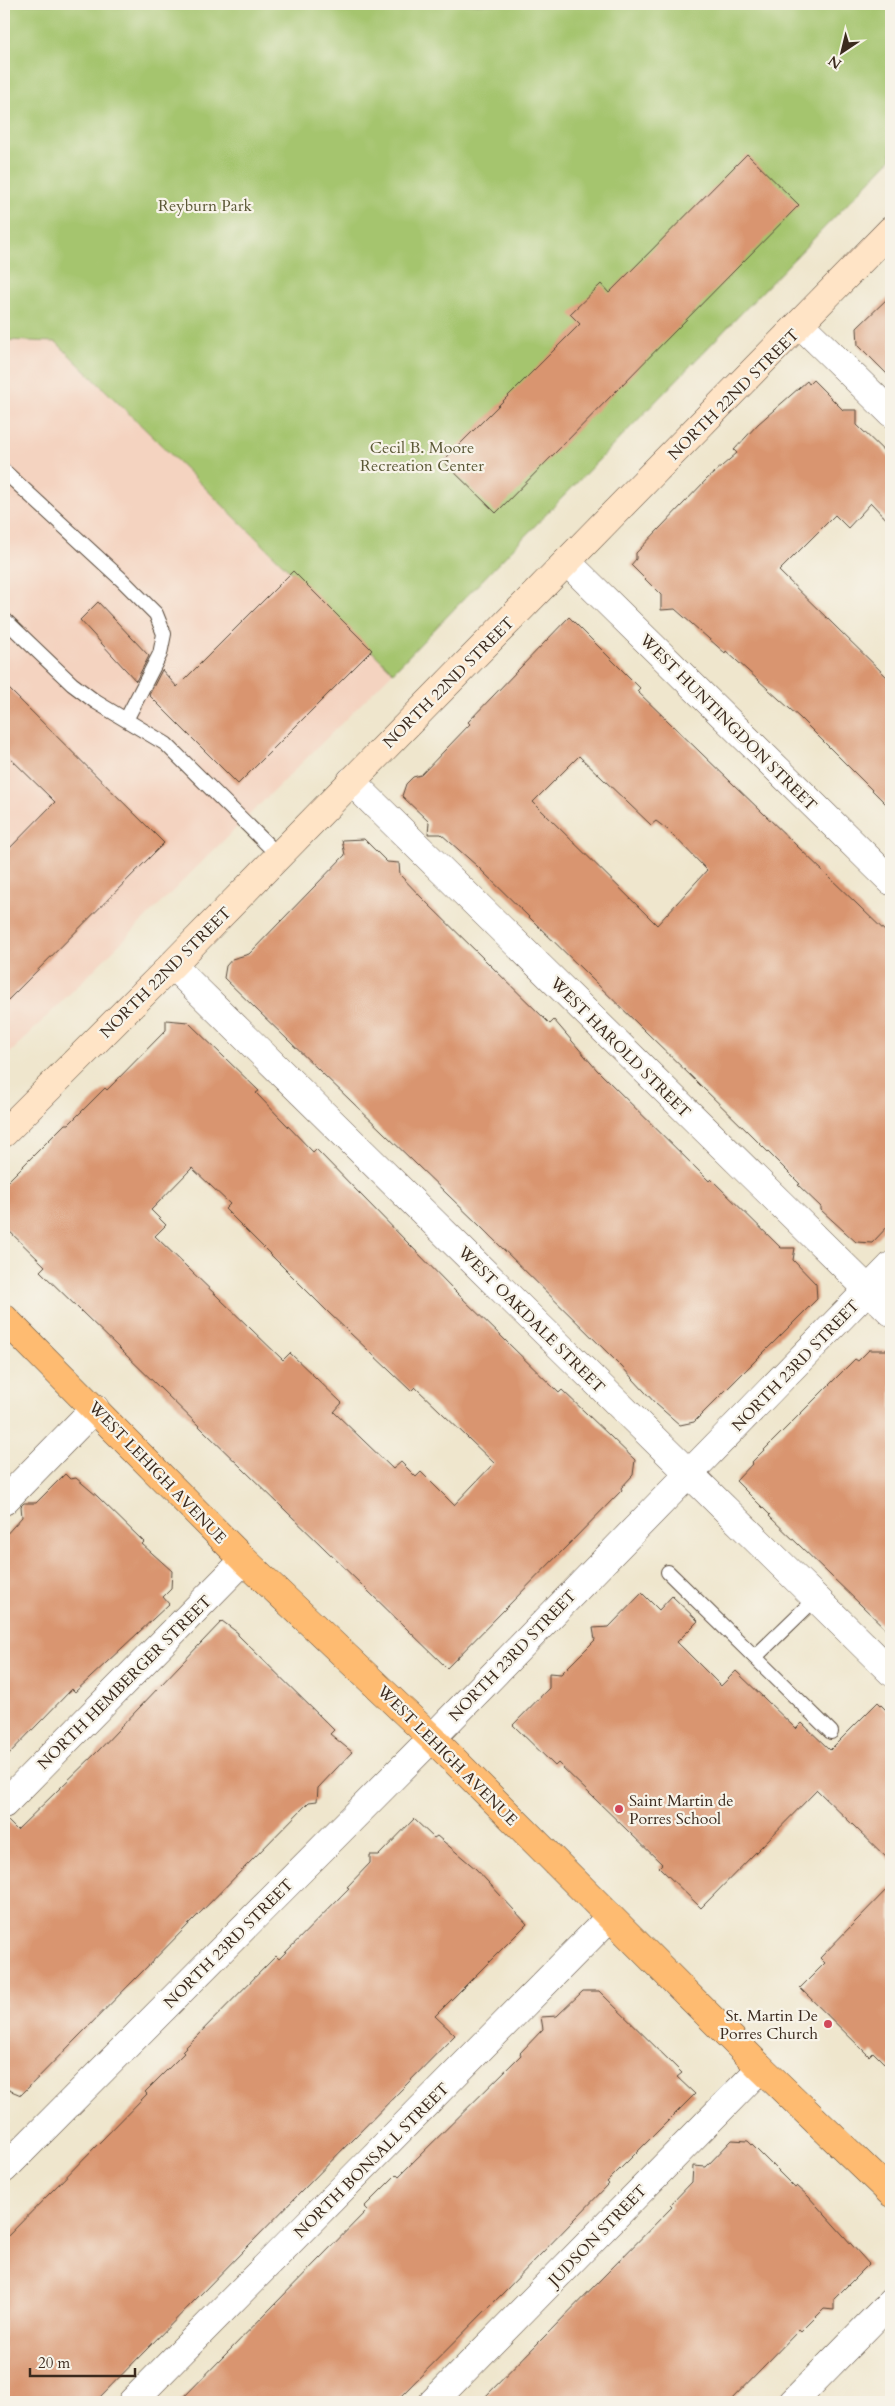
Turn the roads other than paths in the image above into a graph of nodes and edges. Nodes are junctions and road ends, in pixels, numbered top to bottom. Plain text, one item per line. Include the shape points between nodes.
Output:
1 (891, 230) edge
2 (801, 325) junction
3 (891, 413) edge
4 (4, 471) edge
5 (567, 562) junction
6 (4, 619) edge
7 (126, 718) junction
8 (351, 781) junction
9 (279, 856) junction
10 (891, 881) edge
11 (172, 965) junction
12 (4, 1133) edge
13 (891, 1266) edge
14 (868, 1290) junction
15 (891, 1312) edge
16 (4, 1318) edge
17 (95, 1408) junction
18 (688, 1473) junction
19 (4, 1501) edge
20 (244, 1560) junction
21 (668, 1572) dead end
22 (816, 1598) junction
23 (755, 1657) junction
24 (891, 1672) edge
25 (831, 1732) dead end
26 (432, 1738) junction
27 (4, 1804) edge
28 (610, 1917) junction
29 (761, 2068) junction
30 (4, 2169) edge
31 (891, 2193) edge
32 (891, 2302) edge
33 (132, 2402) edge
34 (433, 2402) edge
35 (792, 2402) edge

1 - 2 main road, NORTH 22ND STREET
2 - 3 street
2 - 5 main road, NORTH 22ND STREET
4 - 7 lane via 156,614 164,634 160,654
5 - 8 main road, NORTH 22ND STREET
5 - 10 street, WEST HUNTINGDON STREET
6 - 7 lane via 72,684
7 - 9 lane via 166,744
8 - 9 main road, NORTH 22ND STREET
8 - 14 street, WEST HAROLD STREET
9 - 11 main road, NORTH 22ND STREET
11 - 12 main road, NORTH 22ND STREET
11 - 18 street, WEST OAKDALE STREET
13 - 14 street, NORTH 23RD STREET
14 - 15 street, WEST HAROLD STREET
14 - 18 street, NORTH 23RD STREET
16 - 17 main road, WEST LEHIGH AVENUE
17 - 19 street
17 - 20 main road, WEST LEHIGH AVENUE
18 - 22 street, WEST OAKDALE STREET
18 - 26 street, NORTH 23RD STREET
20 - 26 main road, WEST LEHIGH AVENUE
20 - 27 street, NORTH HEMBERGER STREET
21 - 23 lane
22 - 23 lane
22 - 24 street, WEST OAKDALE STREET
23 - 25 lane
26 - 28 main road, WEST LEHIGH AVENUE
26 - 30 street, NORTH 23RD STREET
28 - 29 main road, WEST LEHIGH AVENUE
28 - 33 street, NORTH BONSALL STREET
29 - 31 main road, WEST LEHIGH AVENUE
29 - 34 street, JUDSON STREET
32 - 35 street

